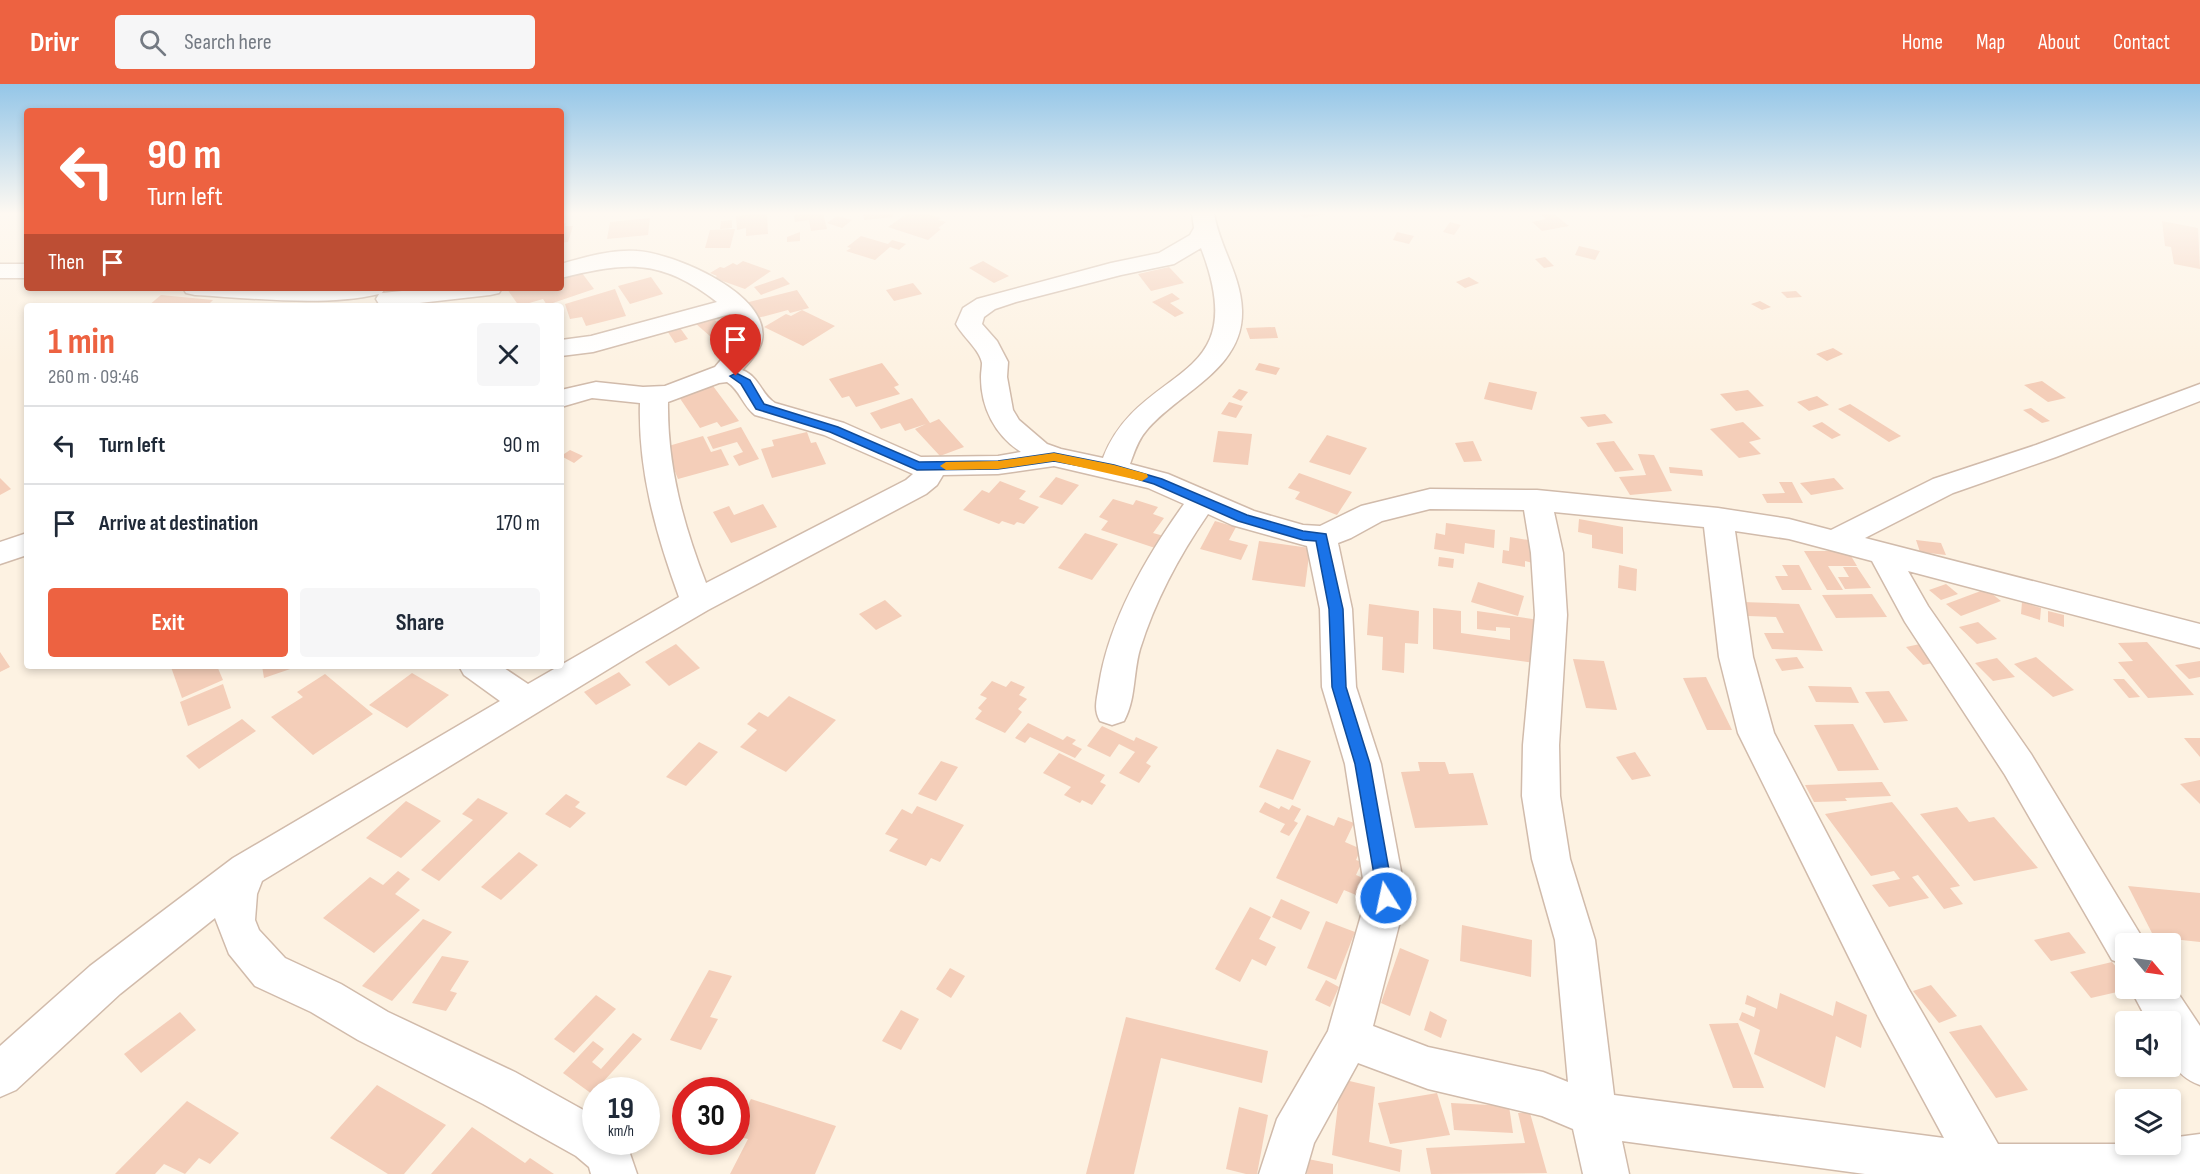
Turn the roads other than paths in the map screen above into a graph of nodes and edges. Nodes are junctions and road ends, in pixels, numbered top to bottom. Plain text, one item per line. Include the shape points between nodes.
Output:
1 (593, 264) edge
2 (666, 264) edge
3 (1141, 264) edge
4 (1217, 264) edge
5 (564, 270) edge
6 (0, 271) edge
7 (24, 271) edge
8 (254, 291) edge
9 (346, 291) edge
10 (346, 291) edge
11 (470, 291) edge
12 (384, 295) edge
13 (734, 305) junction
14 (564, 348) edge
15 (724, 374) junction
16 (564, 384) edge
17 (594, 390) junction
18 (2200, 392) edge
19 (654, 396) junction
20 (564, 398) edge
21 (1054, 457) junction
22 (933, 467) junction
23 (1114, 469) junction
24 (1202, 500) junction
25 (1537, 500) junction
26 (1718, 518) junction
27 (1321, 537) junction
28 (1834, 541) junction
29 (24, 545) edge
30 (0, 553) edge
31 (1885, 555) junction
32 (697, 602) junction
33 (2200, 636) edge
34 (480, 669) edge
35 (526, 701) junction
36 (1112, 711) dead end
37 (247, 870) junction
38 (2118, 933) edge
39 (2158, 999) edge
40 (1348, 1038) junction
41 (2200, 1065) edge
42 (0, 1075) edge
43 (1593, 1114) junction
44 (2200, 1157) edge
45 (1988, 1171) edge
46 (614, 1174) edge
47 (1282, 1174) edge
48 (1606, 1174) edge

1 - 5 street
2 - 13 street via 703,280
3 - 21 street via 1007,297 972,313 969,324 995,362 999,410 1025,442
4 - 23 street via 1230,323 1219,349 1203,370 1143,418 1120,450
6 - 7 street
8 - 10 street
9 - 12 street
11 - 12 street
13 - 14 street via 593,344
13 - 15 street via 747,320 750,336 746,349
15 - 19 street
15 - 22 street via 746,382 765,409 834,429 906,463
16 - 17 street
17 - 19 street
17 - 20 street
18 - 28 street via 1943,486
19 - 32 street via 652,425 664,510
21 - 22 street via 998,465
21 - 23 street
22 - 32 street via 916,487
23 - 24 street via 1158,481
24 - 27 street via 1243,518 1303,536
24 - 36 street via 1147,591 1123,649
25 - 26 street
25 - 27 street via 1430,499 1372,513
25 - 43 street via 1547,553 1551,615 1541,796 1551,859 1575,940
26 - 28 street via 1789,529
26 - 45 street via 1736,657 1756,733 1893,1002
27 - 40 street via 1336,609 1339,687 1363,764 1386,898
28 - 31 street
29 - 30 street
31 - 33 street
31 - 38 street via 1898,586 1980,704
32 - 35 street
34 - 35 street
35 - 37 street
37 - 42 street via 105,980
37 - 46 street via 237,894 235,920 243,941 270,972 592,1140 608,1153
39 - 41 street
40 - 43 street via 1428,1068 1543,1094
40 - 47 street via 1293,1135
43 - 45 street
43 - 48 street
44 - 45 street via 2139,1166

